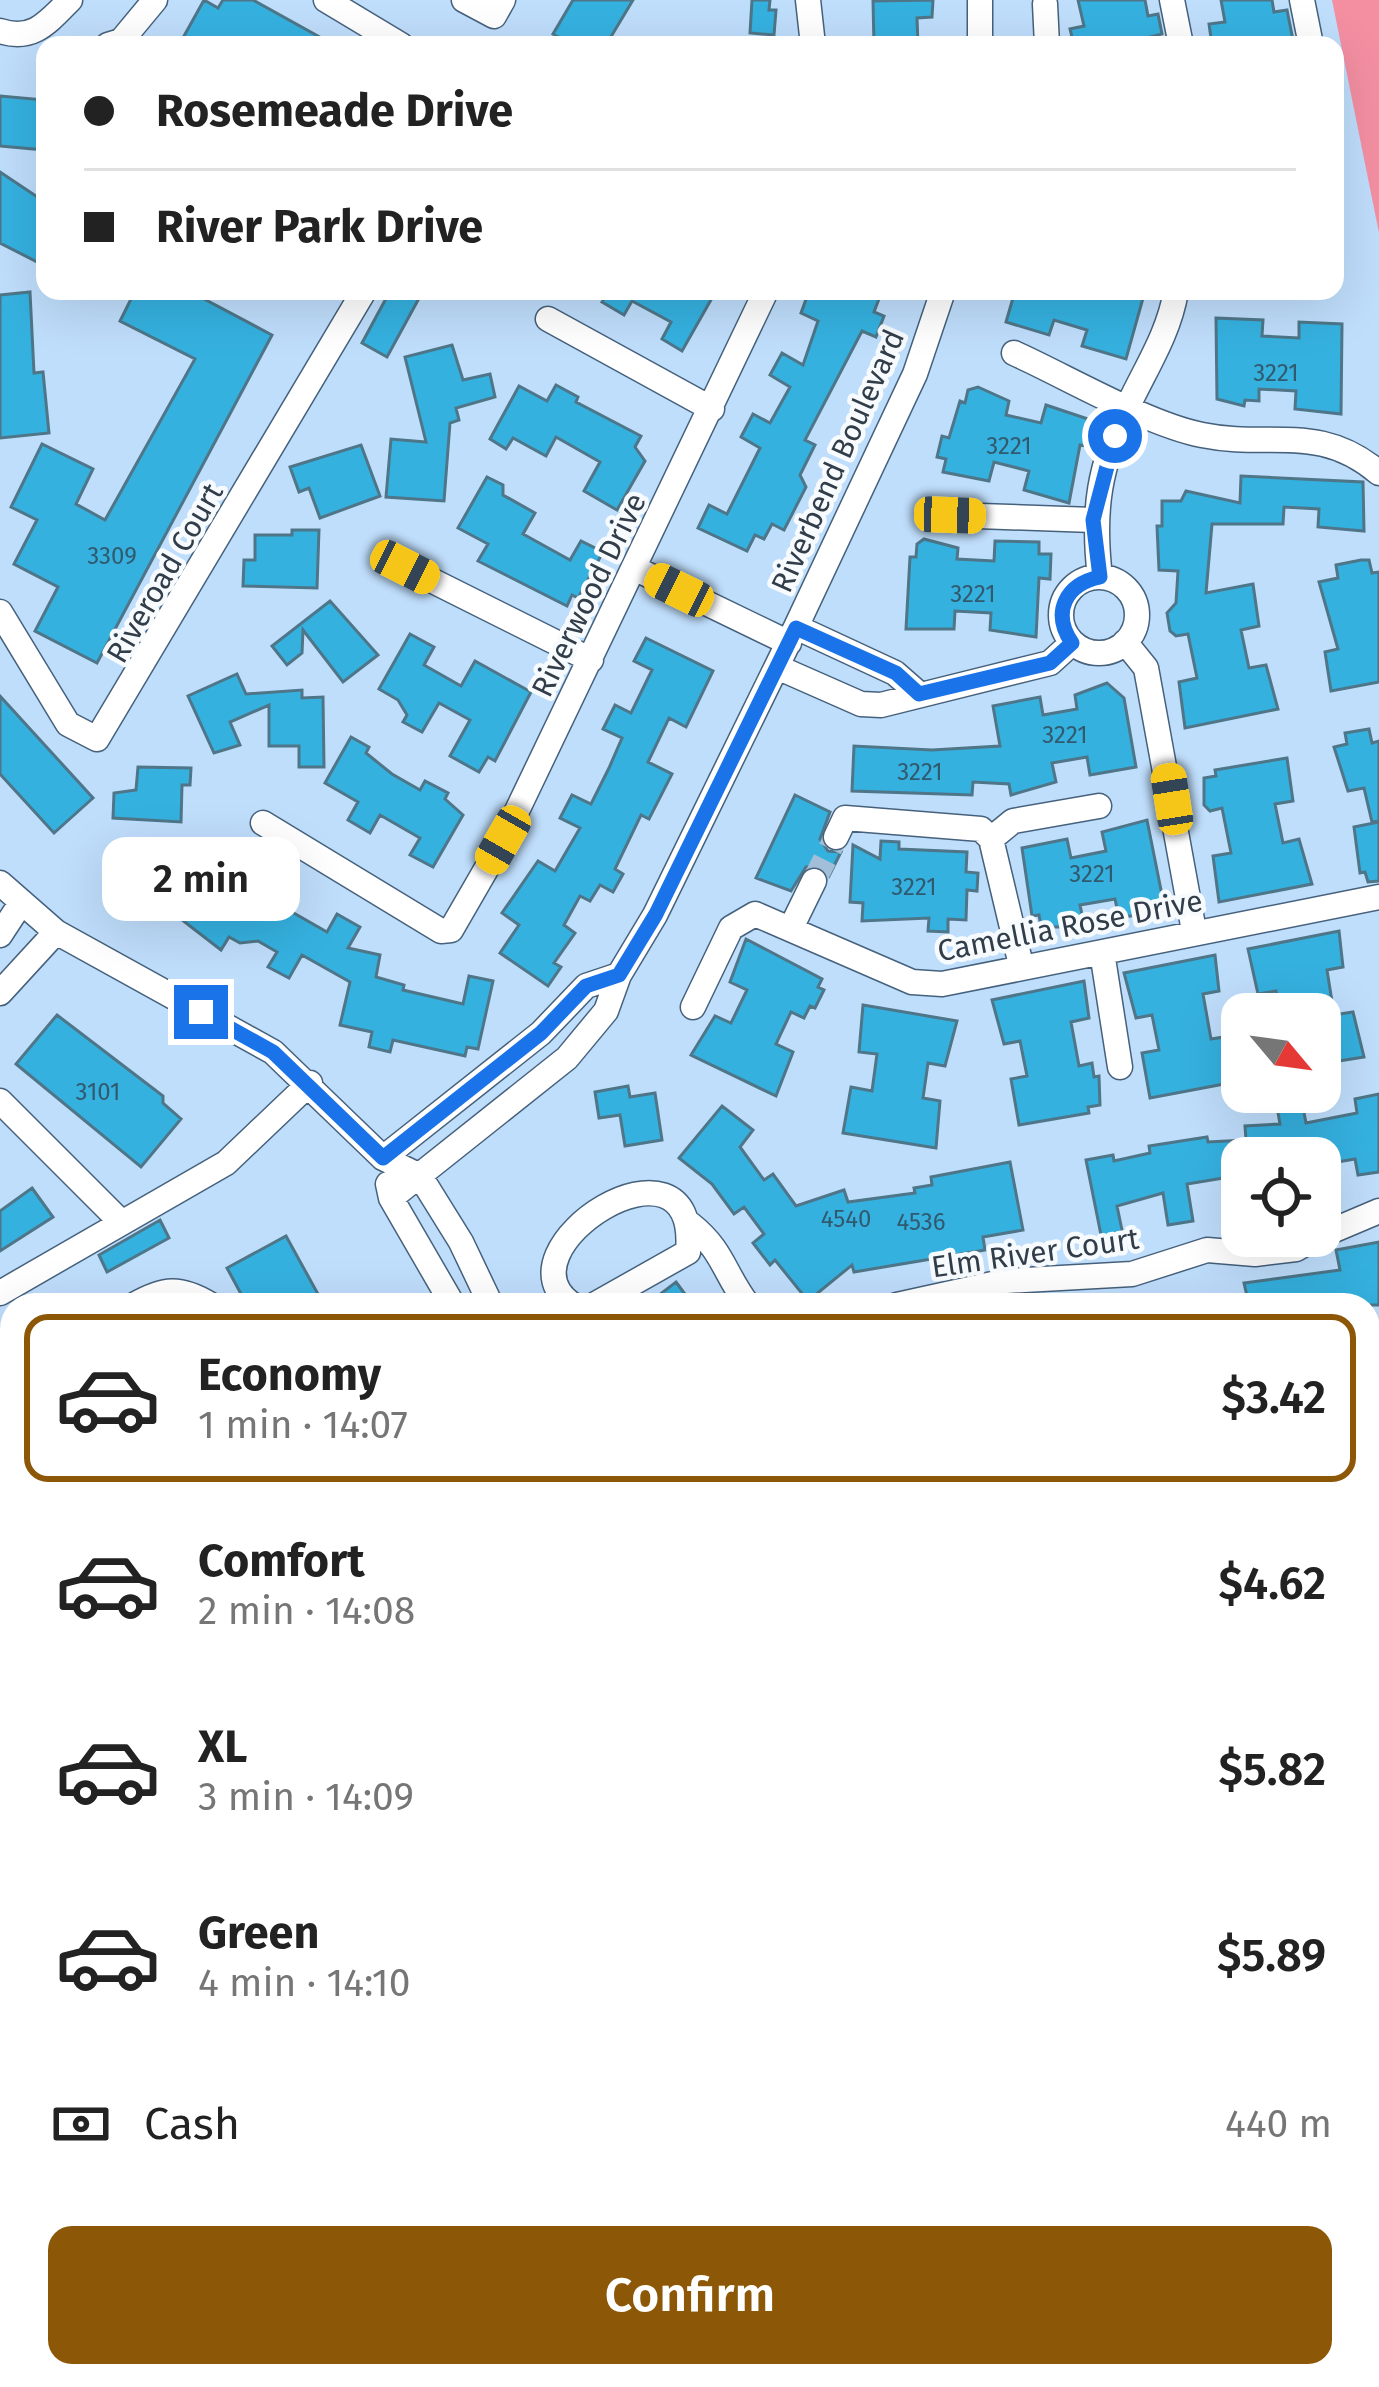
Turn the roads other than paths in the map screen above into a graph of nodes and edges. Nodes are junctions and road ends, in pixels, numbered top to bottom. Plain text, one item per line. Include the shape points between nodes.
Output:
1 (70, 0) edge
2 (155, 0) edge
3 (326, 0) edge
4 (464, 0) edge
5 (503, 0) edge
6 (808, 0) edge
7 (980, 0) edge
8 (1172, 0) edge
9 (1302, 0) edge
10 (1045, 4) dead end
11 (0, 32) edge
12 (34, 32) junction
13 (42, 36) edge
14 (125, 36) edge
15 (386, 36) edge
16 (812, 36) edge
17 (980, 36) edge
18 (1047, 36) edge
19 (1179, 36) edge
20 (1309, 36) edge
21 (359, 300) edge
22 (762, 300) edge
23 (941, 300) edge
24 (1173, 300) edge
25 (548, 319) dead end
26 (1014, 353) dead end
27 (1128, 405) junction
28 (712, 409) junction
29 (1379, 473) edge
30 (950, 515) dead end
31 (1093, 520) junction
32 (405, 567) dead end
33 (634, 568) junction
34 (1100, 577) junction
35 (0, 612) edge
36 (792, 635) junction
37 (1125, 642) junction
38 (1072, 643) junction
39 (858, 656) junction
40 (590, 660) junction
41 (777, 668) junction
42 (919, 694) junction
43 (839, 695) junction
44 (1099, 806) dead end
45 (263, 824) dead end
46 (836, 837) dead end
47 (991, 839) junction
48 (814, 880) tunnel mouth
49 (0, 883) edge
50 (1379, 897) edge
51 (21, 903) junction
52 (792, 926) junction
53 (1194, 931) junction
54 (56, 932) junction
55 (0, 935) edge
56 (1102, 952) junction
57 (1021, 965) junction
58 (619, 975) junction
59 (0, 993) edge
60 (692, 1007) dead end
61 (1120, 1066) dead end
62 (310, 1083) junction
63 (0, 1101) edge
64 (383, 1158) junction
65 (420, 1176) junction
66 (391, 1198) junction
67 (1379, 1210) edge
68 (121, 1222) junction
69 (690, 1224) junction
70 (1341, 1227) edge
71 (1221, 1251) edge
72 (688, 1252) junction
73 (726, 1276) junction
74 (0, 1293) edge
75 (446, 1293) edge
76 (485, 1293) edge
77 (558, 1293) edge
78 (615, 1293) edge
79 (739, 1293) edge
80 (952, 1293) edge

1 - 12 street
2 - 14 street
3 - 15 street
4 - 5 street via 494,16
6 - 16 street
7 - 17 street
8 - 19 street
9 - 20 street
10 - 18 street
11 - 12 street
12 - 13 street
21 - 35 street, Riveroad Court via 97,739 68,724
22 - 28 street, Riverwood Drive
23 - 36 street, Riverbend Boulevard via 915,374
24 - 27 street
25 - 28 street
26 - 27 street
27 - 29 street via 1202,435 1328,442
27 - 31 street
28 - 33 street, Riverwood Drive
30 - 31 street
31 - 34 street
32 - 40 street
33 - 36 street
33 - 40 street, Riverwood Drive
34 - 37 street via 1133,598 1136,621
34 - 38 street via 1083,580 1064,599 1061,619
36 - 39 street
36 - 41 street, Riverbend Boulevard
37 - 38 street via 1097,653
37 - 53 street via 1146,668
38 - 42 street via 1050,663
39 - 42 street
39 - 43 street
40 - 45 street, Riverwood Drive via 451,930
41 - 43 street
41 - 58 street, Riverbend Boulevard
42 - 43 street via 881,705
44 - 47 street via 1013,821
46 - 47 street via 845,818 980,829
47 - 57 street
48 - 52 street
49 - 51 street
50 - 53 street, Camellia Rose Drive
51 - 54 street
51 - 55 street
52 - 57 street, Camellia Rose Drive via 912,982 942,984
52 - 60 street, Camellia Rose Drive via 766,915 739,920
53 - 56 street, Camellia Rose Drive
54 - 59 street
54 - 62 street via 273,1052
56 - 57 street, Camellia Rose Drive
56 - 61 street
58 - 64 street, Riverbend Boulevard via 586,986 541,1033
58 - 65 street, Riverbend Boulevard via 606,1011 567,1058
62 - 64 street
62 - 68 street via 226,1163
63 - 68 street
64 - 65 street
64 - 66 street
65 - 66 street, Riverbend Boulevard
65 - 76 street
66 - 75 street
67 - 70 street, Elm River Court
68 - 74 street
69 - 72 street
69 - 73 street via 721,1251
69 - 77 street via 656,1190 631,1195 558,1248 550,1264
71 - 80 street, Elm River Court via 1132,1274 1006,1281
72 - 73 street via 707,1272
72 - 78 street
73 - 79 street

